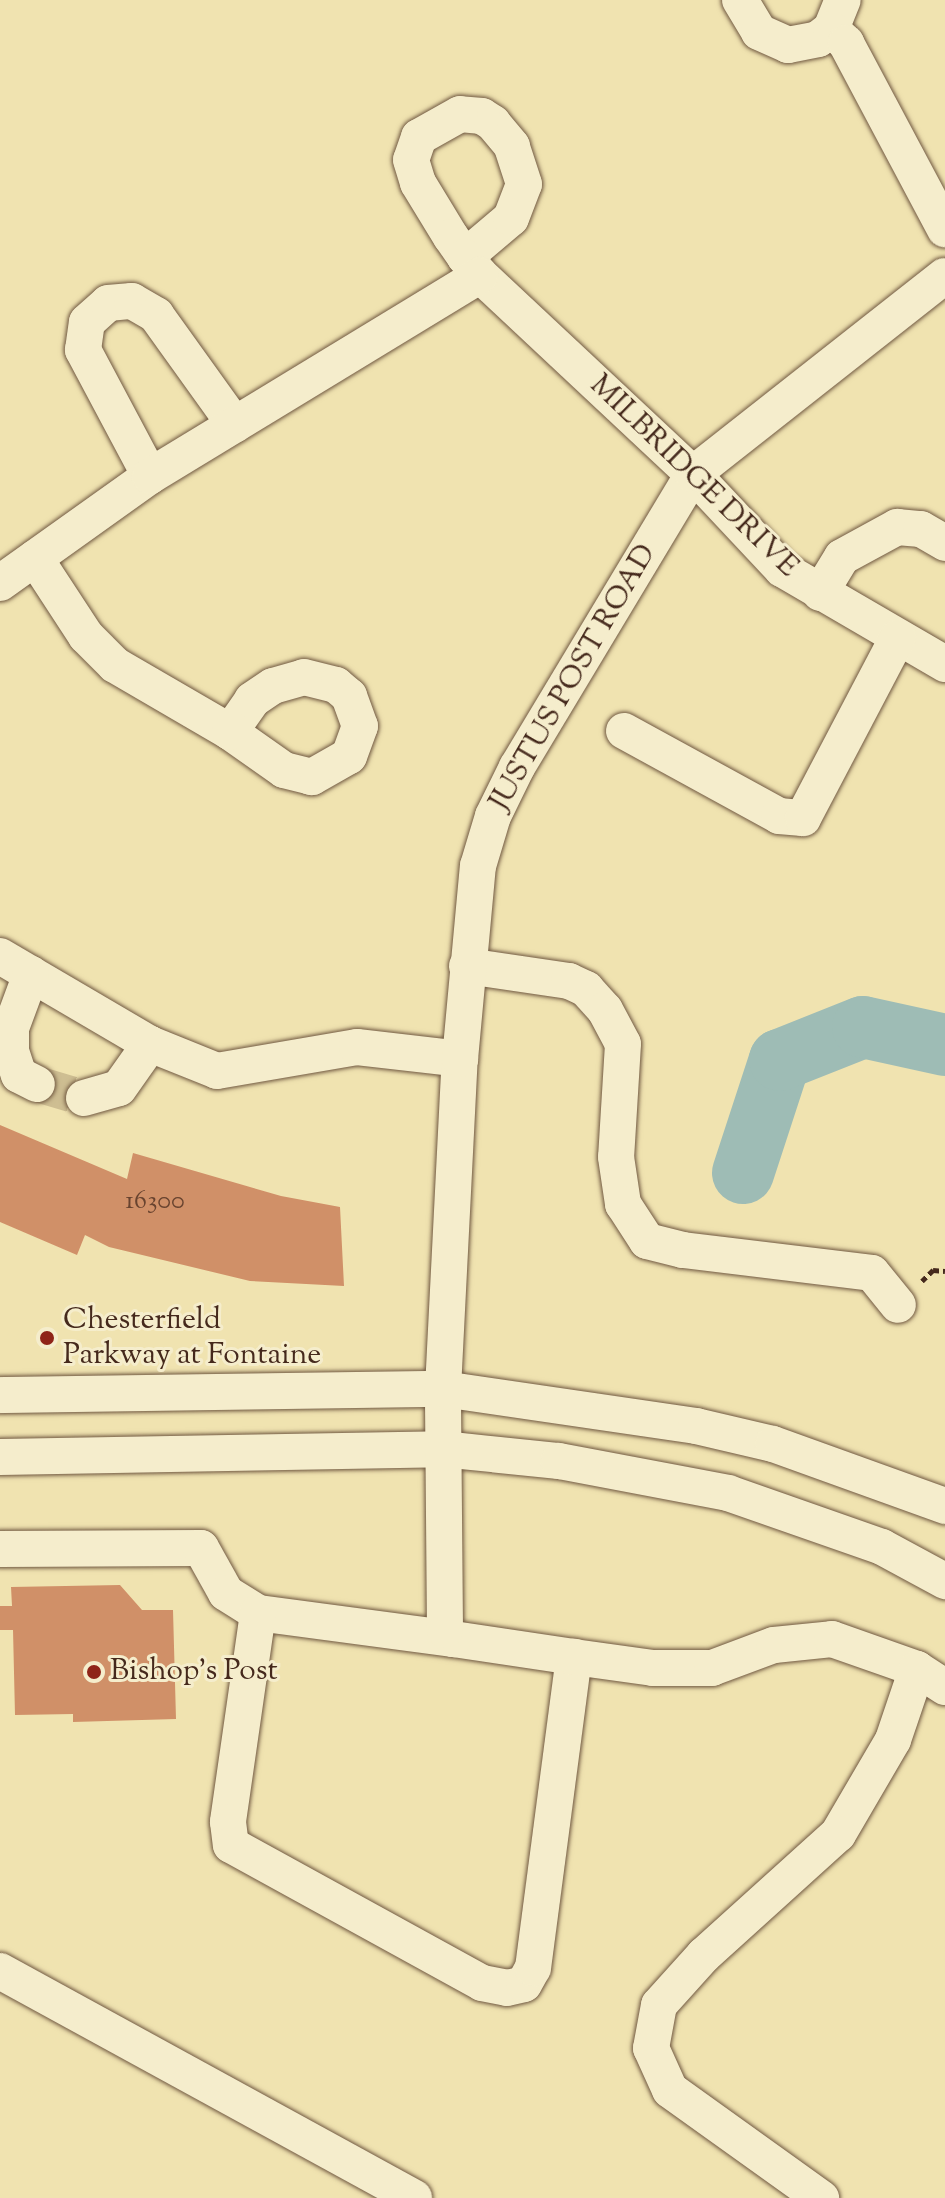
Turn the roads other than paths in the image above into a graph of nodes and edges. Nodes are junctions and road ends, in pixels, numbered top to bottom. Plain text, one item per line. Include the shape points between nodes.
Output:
1 (740, 0) edge
2 (837, 14) edge
3 (945, 229) edge
4 (945, 276) edge
5 (235, 425) junction
6 (693, 474) junction
7 (150, 476) junction
8 (945, 543) edge
9 (35, 558) junction
10 (0, 583) edge
11 (820, 593) junction
12 (898, 637) junction
13 (944, 663) edge
14 (624, 731) dead end
15 (230, 732) dead end
16 (0, 956) edge
17 (467, 966) junction
18 (31, 974) junction
19 (150, 1044) junction
20 (460, 1059) junction
21 (37, 1084) tunnel mouth
22 (84, 1098) tunnel mouth
23 (898, 1305) dead end
24 (443, 1389) junction
25 (0, 1395) edge
26 (442, 1449) junction
27 (0, 1457) edge
28 (945, 1506) edge
29 (0, 1549) edge
30 (945, 1581) edge
31 (258, 1613) junction
32 (453, 1639) junction
33 (574, 1657) junction
34 (931, 1678) edge
35 (0, 1971) edge
36 (414, 2198) edge
37 (821, 2198) edge

1 - 2 street via 759,32 773,41 803,44
2 - 3 street via 846,43
4 - 6 street, JUSTUS POST ROAD
5 - 6 street, MILBRIDGE DRIVE via 472,266
5 - 7 street
5 - 7 street via 156,315 132,301 108,303 87,322 83,350
6 - 11 street, MILBRIDGE DRIVE via 782,569
6 - 17 street, JUSTUS POST ROAD via 493,816 478,866
7 - 9 street
8 - 11 street via 921,529 897,527 842,557
9 - 10 street
9 - 15 street via 86,636 115,665
11 - 12 street, MILBRIDGE DRIVE
12 - 13 street, MILBRIDGE DRIVE
12 - 14 street via 803,818 779,816
16 - 18 street
17 - 20 street, JUSTUS POST ROAD
17 - 23 street via 569,981 586,989 605,1010 623,1044 616,1157 623,1204 647,1241 872,1273
18 - 19 street
18 - 21 street via 11,1028 11,1051 19,1075
19 - 20 street via 217,1071 357,1047
19 - 22 street via 119,1088
20 - 24 street, JUSTUS POST ROAD
24 - 25 street
24 - 26 street, JUSTUS POST ROAD
24 - 28 street via 696,1426 773,1444
26 - 27 street
26 - 30 street via 559,1461 728,1493 882,1547
26 - 32 street, JUSTUS POST ROAD via 445,1630
29 - 31 street via 201,1548 226,1593
31 - 32 street
31 - 33 street via 228,1822 231,1845 482,1983 507,1988 524,1984 533,1968
32 - 33 street
33 - 34 street via 653,1668 712,1668 774,1645 832,1639
34 - 37 street via 838,1834 704,1955 659,2005 651,2048 670,2090
35 - 36 street

